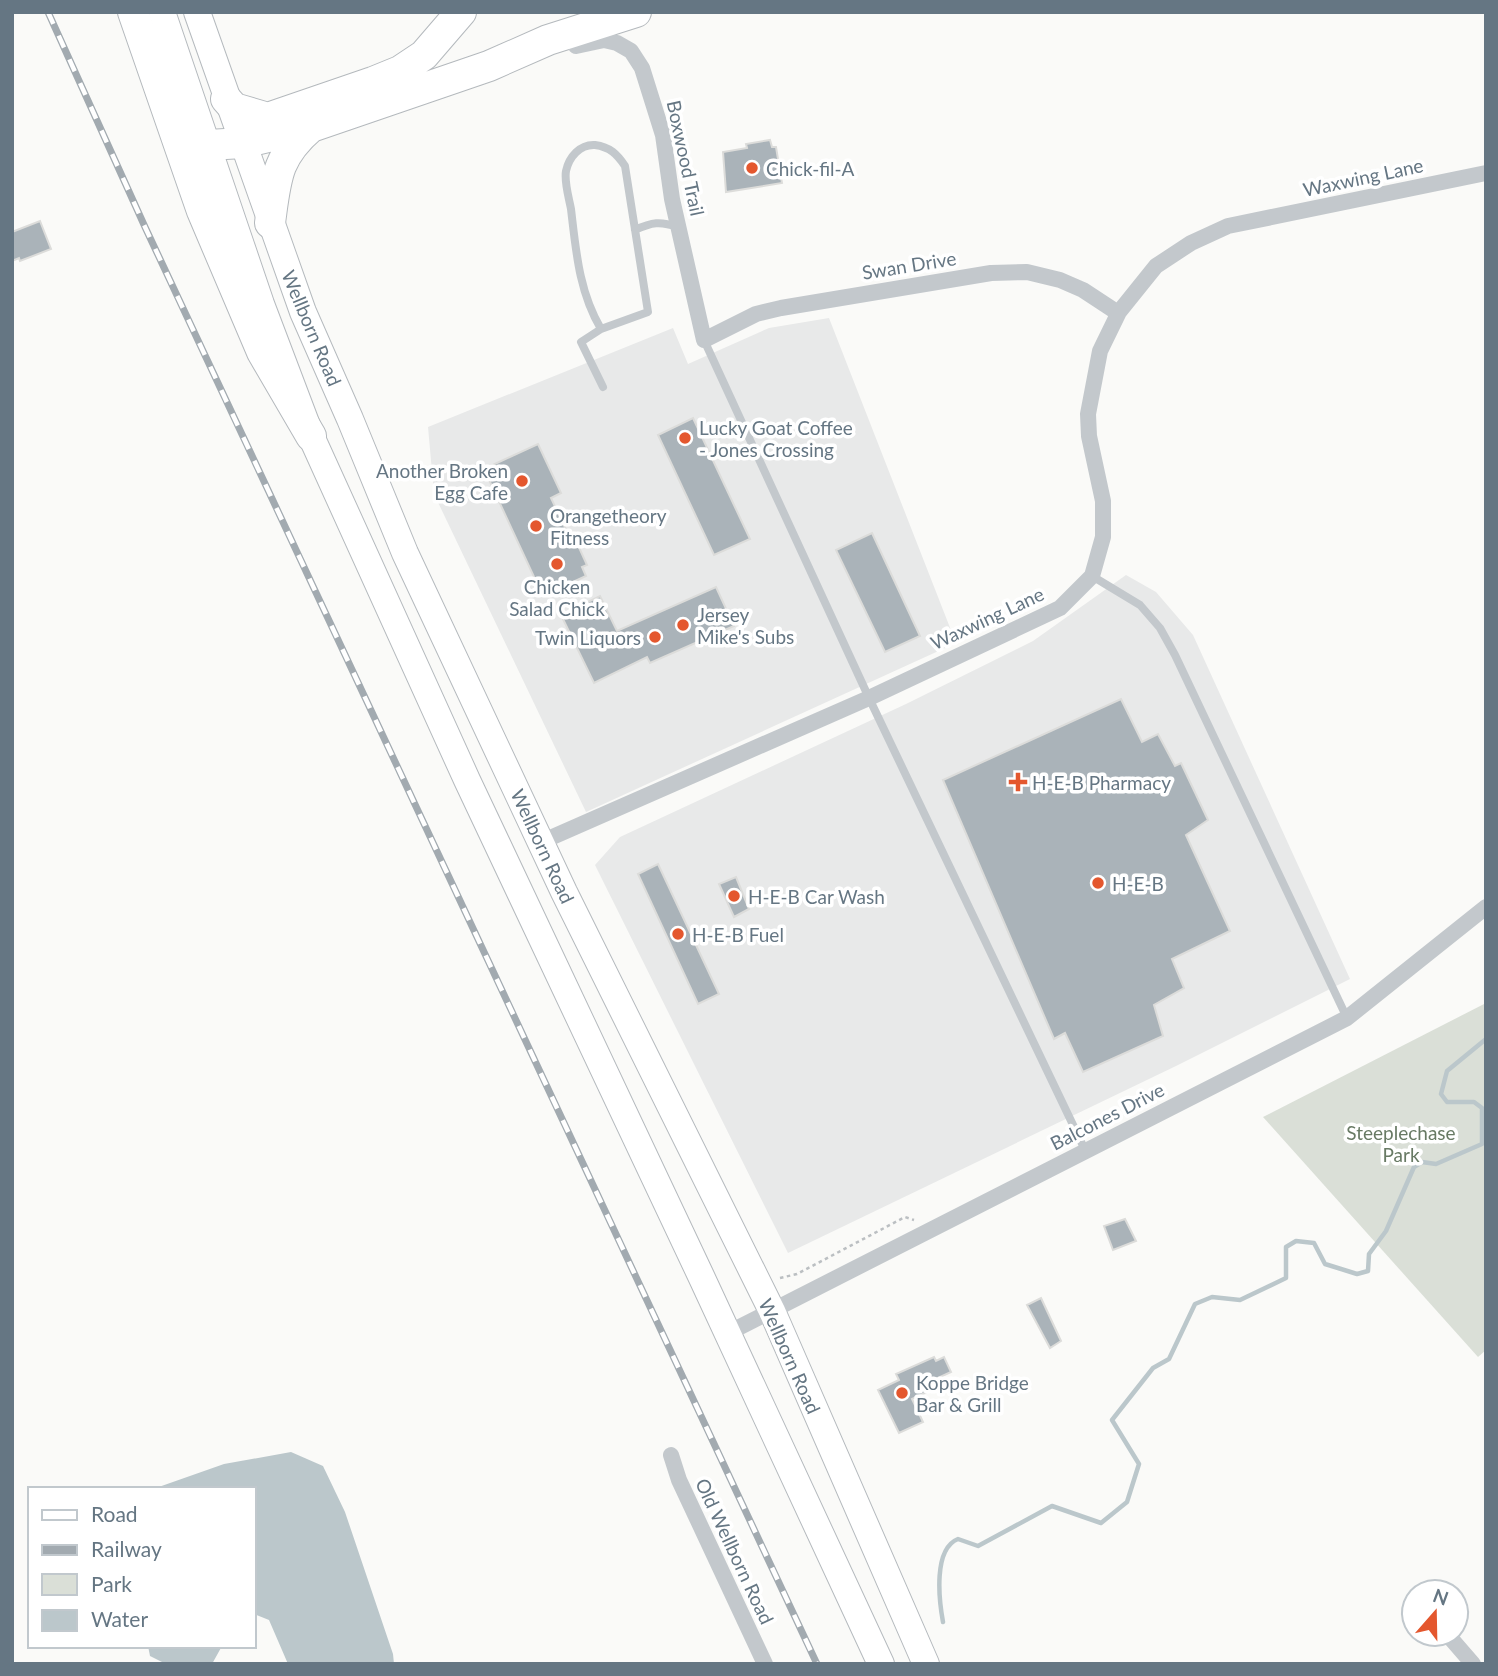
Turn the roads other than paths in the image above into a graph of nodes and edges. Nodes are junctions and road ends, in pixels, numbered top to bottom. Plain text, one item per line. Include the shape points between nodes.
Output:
1 (133, 12) edge
2 (162, 12) edge
3 (197, 12) edge
4 (461, 12) edge
5 (636, 12) edge
6 (489, 66) junction
7 (226, 99) junction
8 (311, 127) junction
9 (243, 142) junction
10 (208, 145) junction
11 (1486, 173) edge
12 (678, 221) junction
13 (270, 223) junction
14 (635, 230) junction
15 (1118, 313) junction
16 (601, 329) junction
17 (704, 340) junction
18 (603, 387) dead end
19 (311, 436) junction
20 (1092, 576) junction
21 (869, 698) junction
22 (541, 842) junction
23 (1486, 907) edge
24 (1347, 1018) junction
25 (1085, 1150) junction
26 (772, 1311) junction
27 (728, 1333) junction
28 (671, 1455) dead end
29 (1460, 1648) edge
30 (765, 1664) edge
31 (881, 1664) edge
32 (926, 1664) edge
33 (1474, 1664) edge

1 - 19 highway via 213,236 262,352
2 - 10 main road, Wellborn Road
3 - 7 main road, Wellborn Road
4 - 7 highway via 424,55 373,82 268,118 234,108
5 - 6 highway via 548,40
6 - 8 highway
6 - 12 street, Boxwood Trail via 524,63 592,41 617,43 631,51 642,68 663,135
7 - 9 main road, Wellborn Road
8 - 9 highway
8 - 13 highway via 294,141 282,161
9 - 10 highway
9 - 13 main road, Wellborn Road
10 - 19 main road, Wellborn Road
11 - 15 street, Waxwing Lane via 1228,226 1156,266
12 - 14 lane via 651,222
12 - 17 street, Boxwood Trail
13 - 22 main road, Wellborn Road via 405,553
14 - 16 lane via 648,312
14 - 16 lane via 625,166 616,152 589,145 574,153 565,173 580,274
15 - 17 street, Swan Drive via 1060,280 1027,272 991,273 781,308 756,314
15 - 20 street, Waxwing Lane via 1100,351 1088,414 1088,436 1103,501 1103,537
16 - 18 lane via 580,342
17 - 21 lane
19 - 27 main road, Wellborn Road via 467,780
20 - 21 street, Waxwing Lane via 1060,608
20 - 24 lane via 1140,605 1160,628
21 - 22 street, Waxwing Lane
21 - 25 lane
22 - 26 main road, Wellborn Road
23 - 24 street, Balcones Drive
24 - 25 street, Balcones Drive
25 - 26 street, Balcones Drive
26 - 27 street, Balcones Drive
26 - 32 main road, Wellborn Road
27 - 31 main road, Wellborn Road
28 - 30 street, Old Wellborn Road
29 - 33 street

